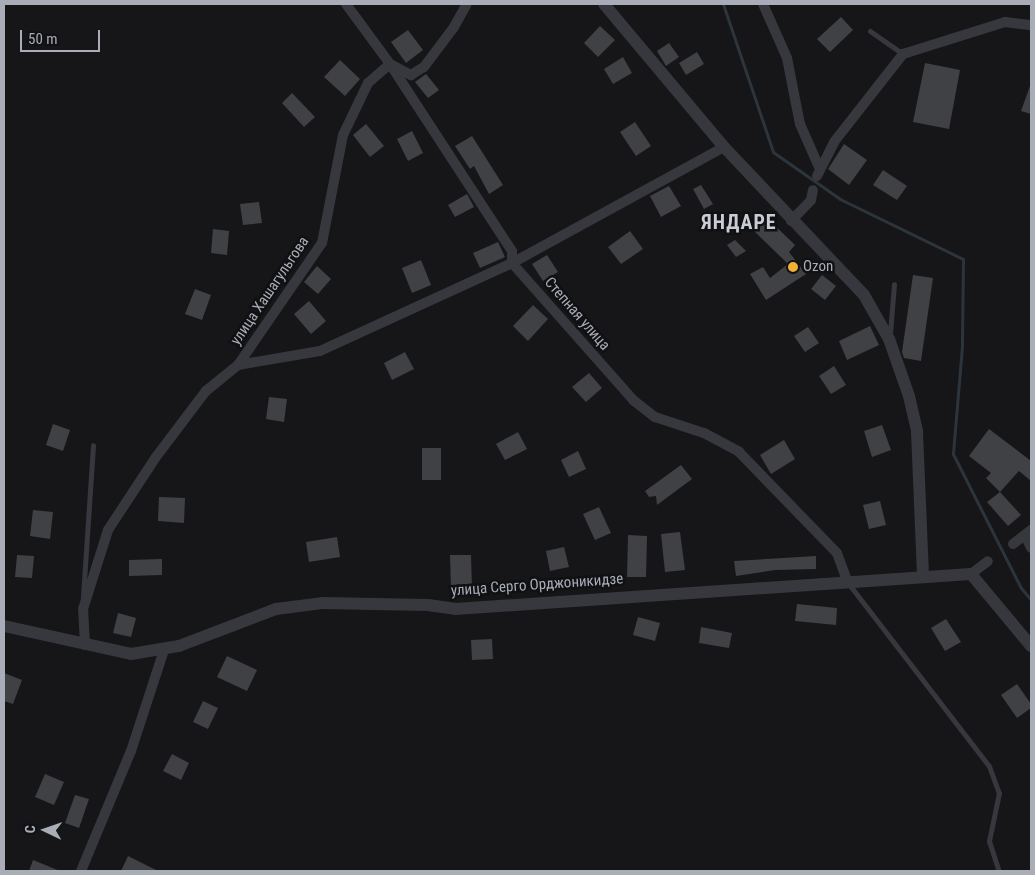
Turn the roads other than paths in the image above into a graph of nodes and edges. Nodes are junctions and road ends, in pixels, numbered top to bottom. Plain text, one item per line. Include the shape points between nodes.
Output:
1 (346, 4) edge
2 (467, 4) edge
3 (604, 4) edge
4 (763, 4) edge
5 (1031, 25) edge
6 (870, 32) dead end
7 (903, 54) junction
8 (390, 64) junction
9 (724, 147) junction
10 (813, 190) dead end
11 (791, 221) junction
12 (512, 263) junction
13 (894, 284) dead end
14 (889, 339) junction
15 (238, 366) junction
16 (93, 445) dead end
17 (1028, 532) edge
18 (1013, 544) dead end
19 (1031, 548) edge
20 (988, 561) dead end
21 (971, 574) junction
22 (922, 576) junction
23 (847, 581) junction
24 (83, 609) junction
25 (4, 626) edge
26 (85, 645) junction
27 (1031, 646) edge
28 (164, 650) junction
29 (81, 871) edge
30 (999, 871) edge

1 - 8 street, Степная улица
2 - 8 street via 424,67 411,75
3 - 9 street
4 - 7 street via 787,58 800,124 818,172 852,119
5 - 7 street via 1004,22
6 - 7 lane
8 - 12 street, Степная улица via 512,251
8 - 15 street, улица Хашагульгова via 368,83 343,136 322,243
9 - 11 street
9 - 12 street
10 - 11 street via 811,200
11 - 14 street via 864,294
12 - 15 street via 320,351
12 - 23 street, Степная улица via 634,400 655,417 704,433 739,452 837,553
13 - 14 lane
14 - 22 street via 917,432
15 - 24 street via 206,391 156,457 108,530
16 - 24 lane
17 - 18 street
17 - 19 street
20 - 21 street
21 - 22 street, улица Серго Орджоникидзе
21 - 27 street
22 - 23 street, улица Серго Орджоникидзе
23 - 28 street, улица Серго Орджоникидзе via 455,609 428,605 322,604 276,609
23 - 30 lane via 989,766 999,793 989,841
24 - 26 street
25 - 26 street, улица Серго Орджоникидзе
26 - 28 street, улица Серго Орджоникидзе via 131,654
28 - 29 street via 131,751

